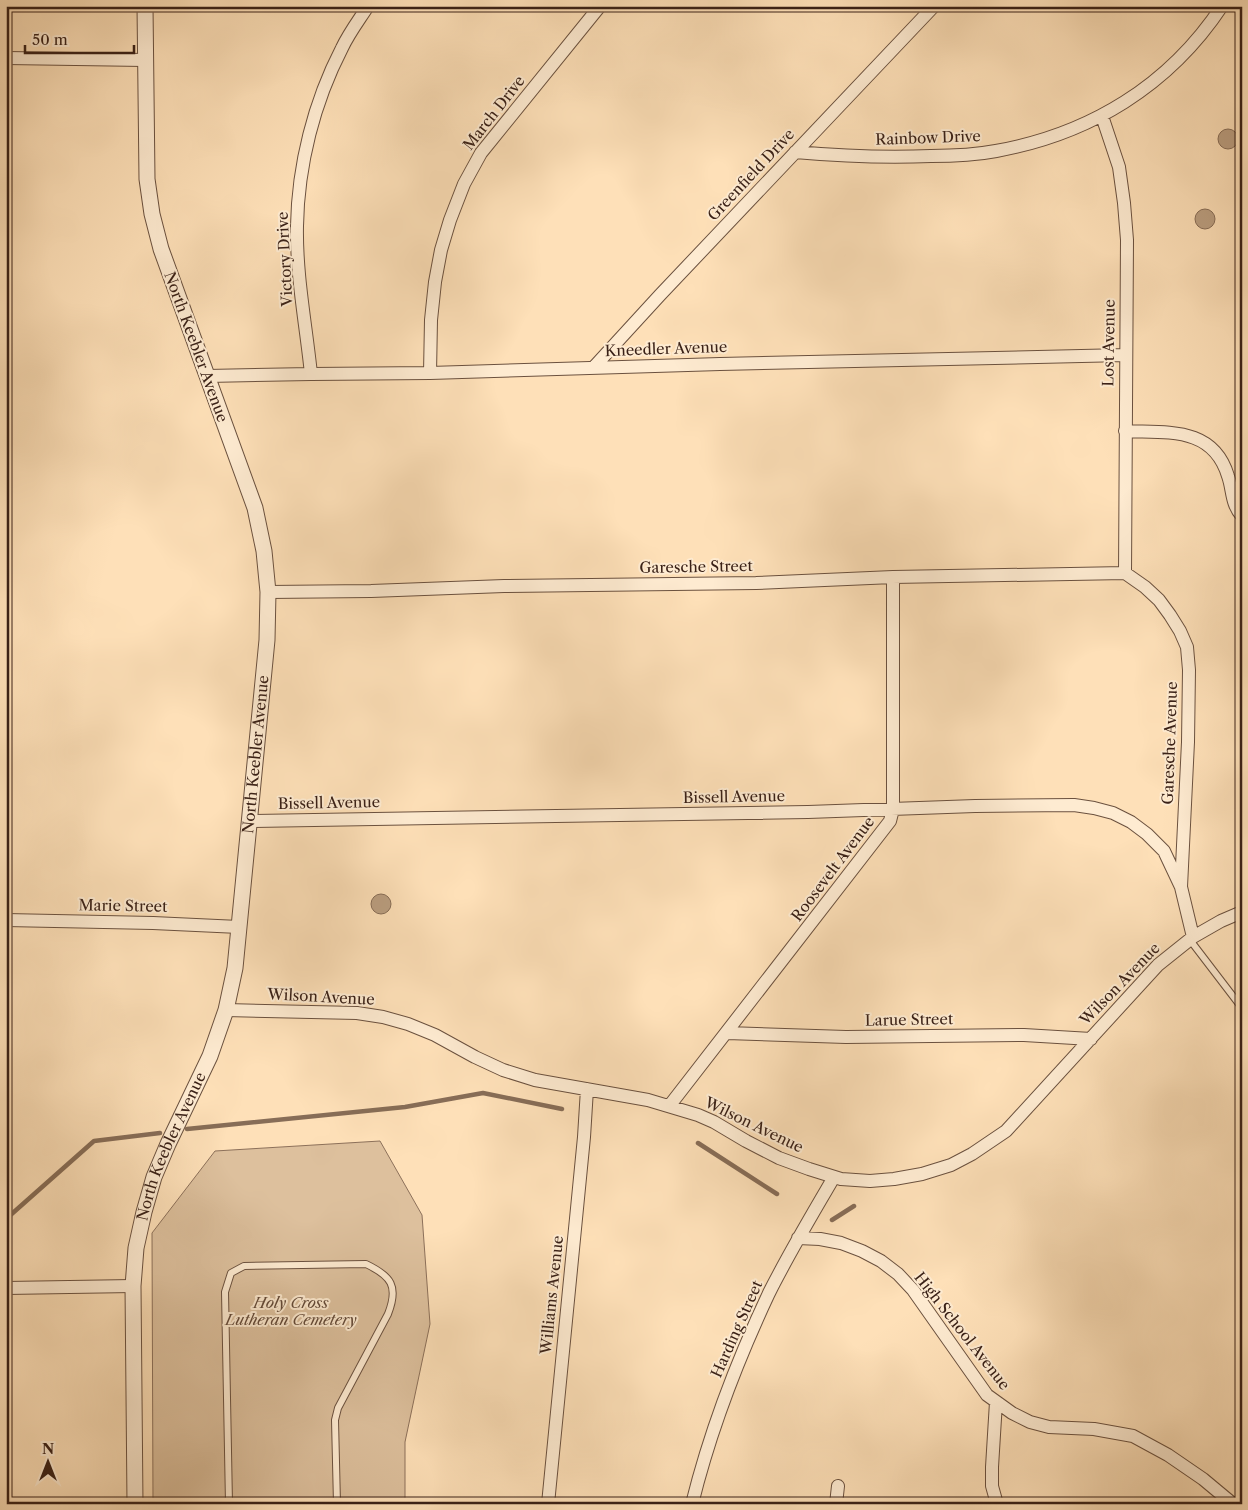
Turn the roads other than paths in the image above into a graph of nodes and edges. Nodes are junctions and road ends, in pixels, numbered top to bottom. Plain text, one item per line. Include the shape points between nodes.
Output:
1 (145, 6) edge
2 (368, 6) edge
3 (600, 6) edge
4 (934, 6) edge
5 (1222, 6) edge
6 (6, 58) edge
7 (145, 60) junction
8 (1102, 116) junction
9 (795, 152) junction
10 (1125, 355) junction
11 (594, 367) junction
12 (430, 373) junction
13 (311, 374) junction
14 (207, 376) junction
15 (1125, 431) junction
16 (1242, 516) edge
17 (1125, 573) junction
18 (893, 577) junction
19 (268, 592) junction
20 (893, 809) junction
21 (250, 821) junction
22 (1181, 887) junction
23 (1242, 912) edge
24 (6, 920) edge
25 (239, 926) junction
26 (1192, 938) junction
27 (1242, 1008) edge
28 (226, 1010) junction
29 (727, 1034) junction
30 (1091, 1038) junction
31 (587, 1089) junction
32 (670, 1106) junction
33 (834, 1177) junction
34 (798, 1238) junction
35 (133, 1286) junction
36 (6, 1288) edge
37 (996, 1402) junction
38 (838, 1486) dead end
39 (135, 1504) edge
40 (229, 1504) edge
41 (337, 1504) edge
42 (548, 1504) edge
43 (692, 1504) edge
44 (836, 1504) edge
45 (997, 1504) edge
46 (1233, 1504) edge

1 - 7 street, North Keebler Avenue
2 - 13 street, Victory Drive via 342,48 327,81 314,116 302,171 297,226 298,261
3 - 12 street, March Drive via 481,153 464,184 441,250 435,282
4 - 9 street, Greenfield Drive
5 - 8 street, Rainbow Drive via 1189,50 1164,73
6 - 7 street
7 - 14 street, North Keebler Avenue via 146,160 152,214 161,249
8 - 9 street, Rainbow Drive via 1033,143 969,155 897,158
8 - 10 street, Lost Avenue via 1118,167 1124,203 1127,240
9 - 11 street, Greenfield Drive
10 - 11 street, Kneedler Avenue
10 - 15 street, Lost Avenue
11 - 12 street, Kneedler Avenue
12 - 13 street, Kneedler Avenue
13 - 14 street, Kneedler Avenue
14 - 19 street, North Keebler Avenue via 255,508
15 - 16 street via 1183,434 1209,446 1226,469 1232,500
15 - 17 street, Lost Avenue
17 - 18 street, Garesche Street
17 - 22 street, Garesche Avenue via 1159,600 1180,630 1187,647 1188,742
18 - 19 street, Garesche Street
18 - 20 street, Roosevelt Avenue
19 - 21 street, North Keebler Avenue via 267,640
20 - 21 street, Bissell Avenue
20 - 22 street, Bissell Avenue via 1074,805 1094,808 1122,818 1147,834 1164,851
20 - 29 street, Roosevelt Avenue via 890,821
21 - 25 street, North Keebler Avenue
22 - 26 street, Garesche Avenue
23 - 26 street, Wilson Avenue
24 - 25 street, Marie Street
25 - 28 street, North Keebler Avenue
26 - 27 lane
26 - 30 street, Wilson Avenue via 1158,965
28 - 31 street, Wilson Avenue via 357,1013 383,1017 435,1035 503,1070 535,1080
28 - 35 street, North Keebler Avenue via 210,1056 154,1178 136,1248
29 - 30 street, Larue Street
29 - 32 street, Roosevelt Avenue
30 - 33 street, Wilson Avenue via 1006,1131 972,1154 922,1174 894,1179 870,1181
31 - 32 street, Wilson Avenue
31 - 42 street, Williams Avenue
32 - 33 street, Wilson Avenue via 714,1122 779,1158
33 - 34 street, Harding Street
34 - 37 street, High School Avenue via 820,1239 862,1251 898,1274 913,1290 987,1395
34 - 43 street, Harding Street via 742,1354 702,1464
35 - 36 street
35 - 39 street, North Keebler Avenue
37 - 45 street via 992,1486
37 - 46 street, High School Avenue via 1030,1422 1049,1427 1094,1429 1133,1436 1196,1474
38 - 44 street
40 - 41 lane via 225,1292 231,1274 244,1266 366,1264 382,1272 391,1283 393,1301 338,1408 335,1420

